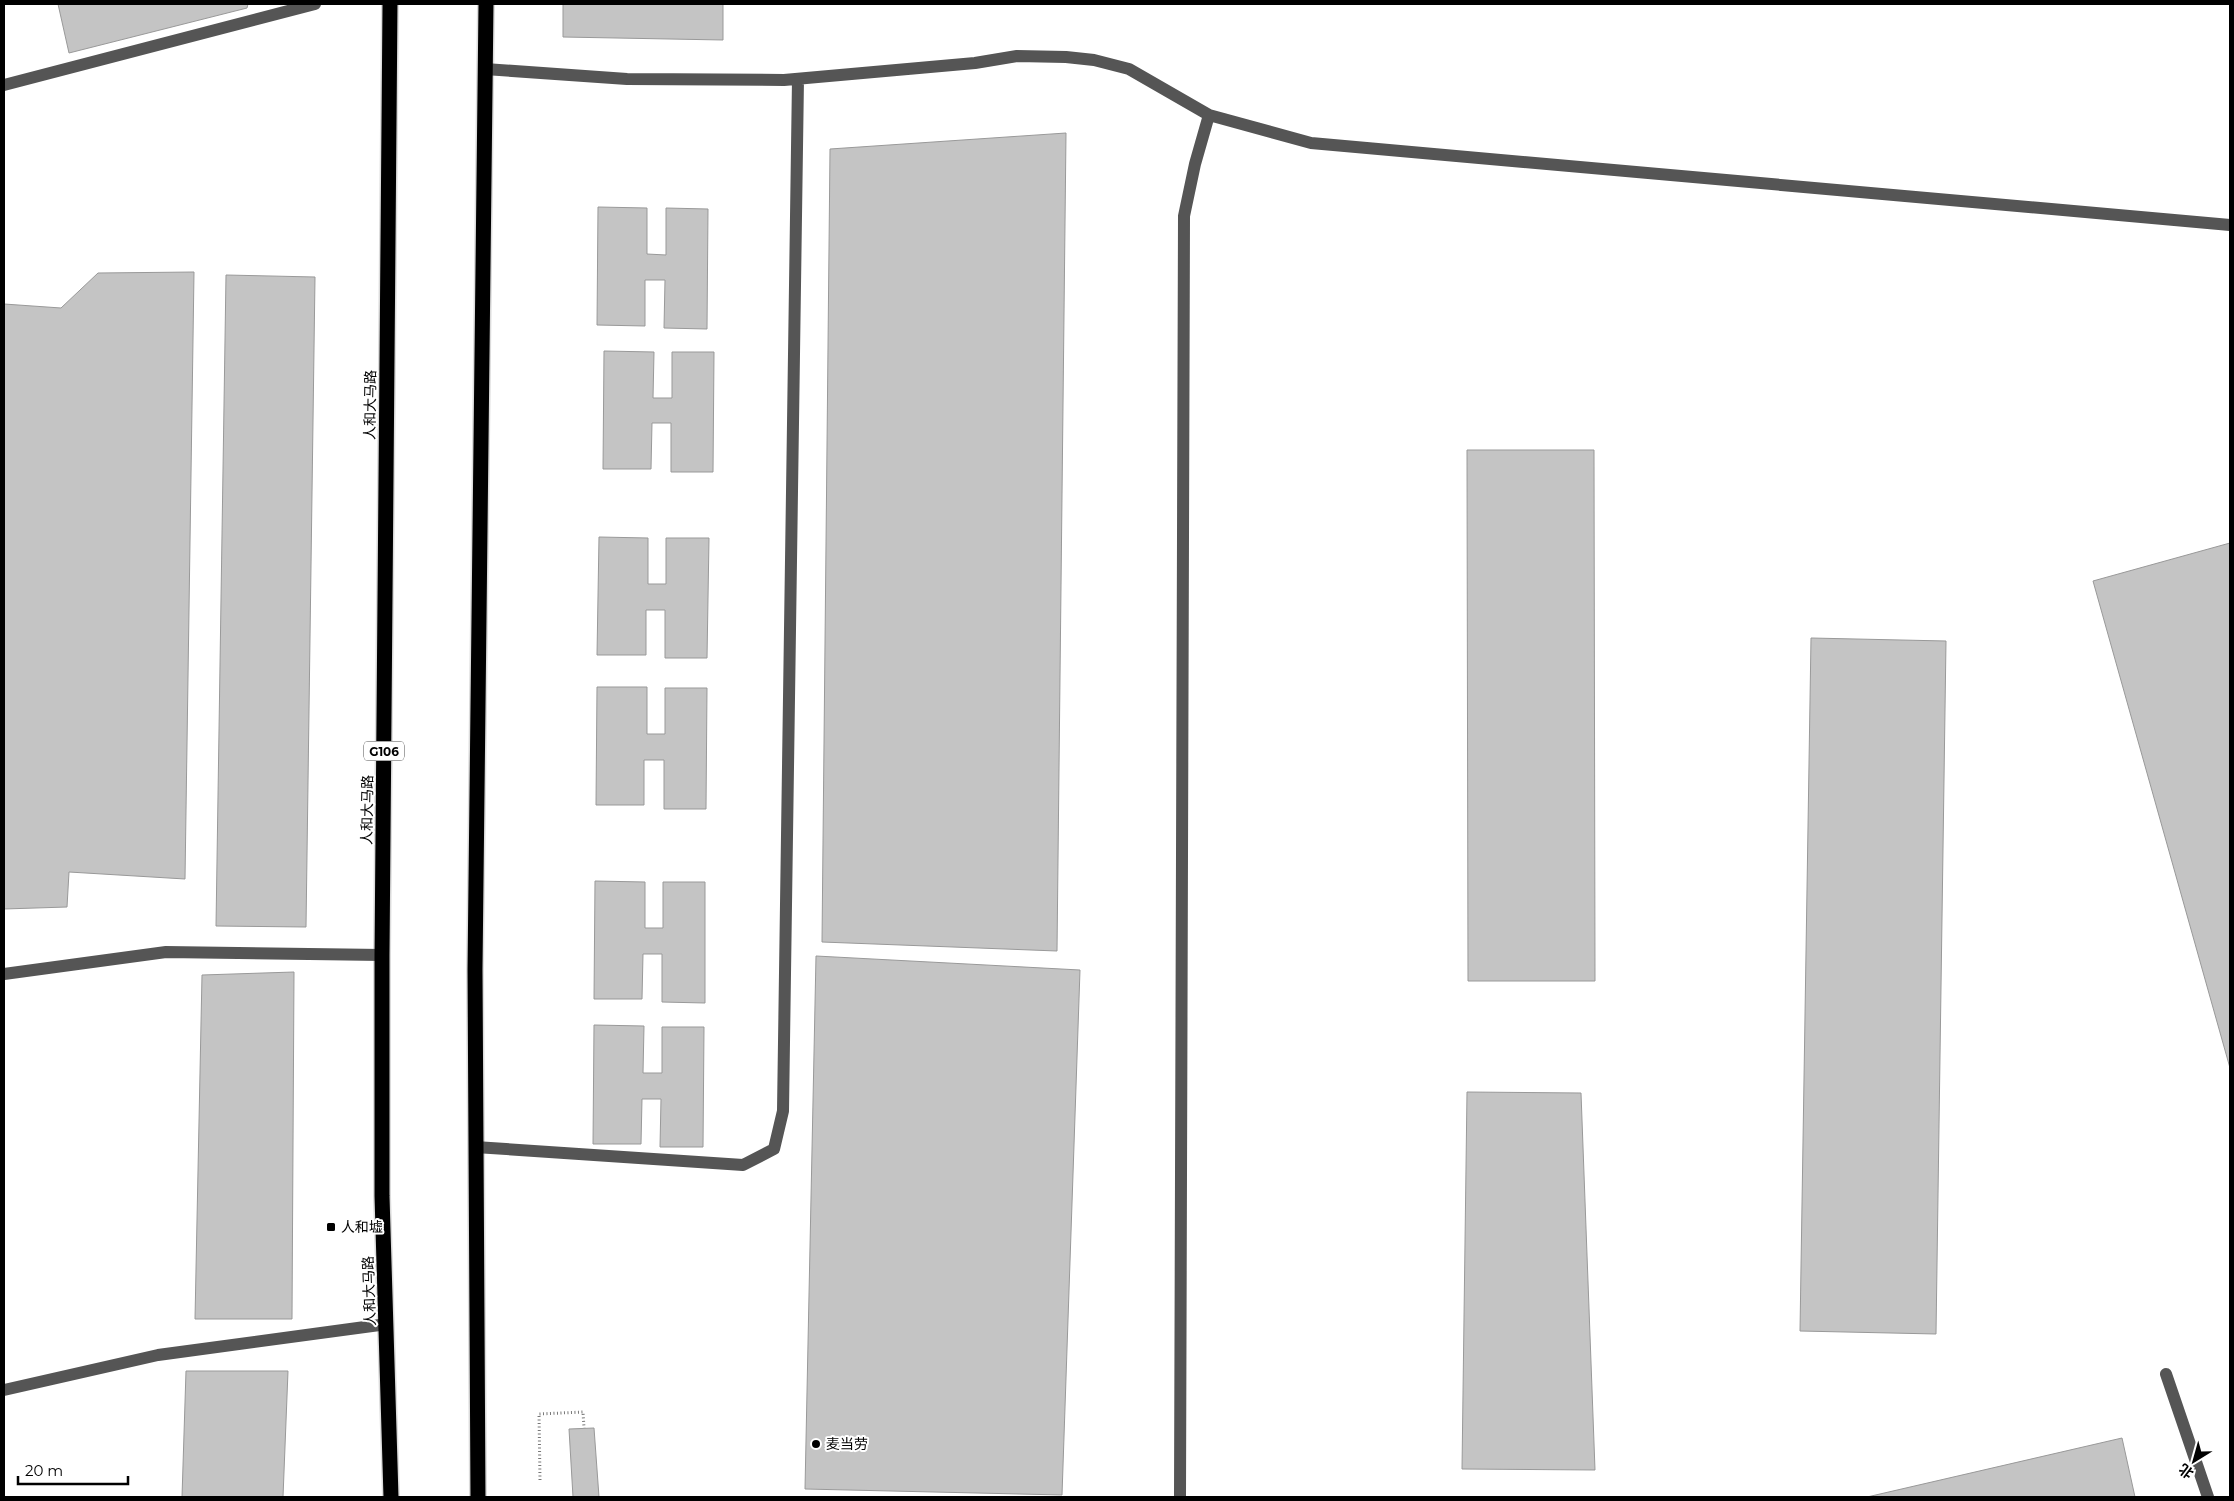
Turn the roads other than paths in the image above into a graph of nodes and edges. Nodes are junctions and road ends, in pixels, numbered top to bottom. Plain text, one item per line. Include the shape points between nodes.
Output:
1 (315, 4) edge
2 (390, 4) edge
3 (486, 4) edge
4 (485, 69) junction
5 (798, 79) junction
6 (4, 85) edge
7 (1209, 115) junction
8 (2230, 225) edge
9 (382, 955) junction
10 (4, 974) edge
11 (475, 1147) junction
12 (387, 1324) junction
13 (2166, 1374) dead end
14 (4, 1390) edge
15 (391, 1497) edge
16 (478, 1497) edge
17 (1180, 1497) edge
18 (2208, 1497) edge

1 - 6 street
2 - 9 highway, 人和大马路 / G106
3 - 4 highway
4 - 5 street via 627,79
4 - 11 highway
5 - 7 street via 975,63 1016,56 1066,57 1128,69
5 - 11 street via 783,1111 774,1149 743,1165
7 - 8 street via 1312,143
7 - 17 street via 1194,164 1184,216
9 - 10 street via 166,952
9 - 12 highway, 人和大马路 / G106 via 382,1196
11 - 16 highway
12 - 14 street via 158,1355
12 - 15 highway, 人和大马路 / G106
13 - 18 street

